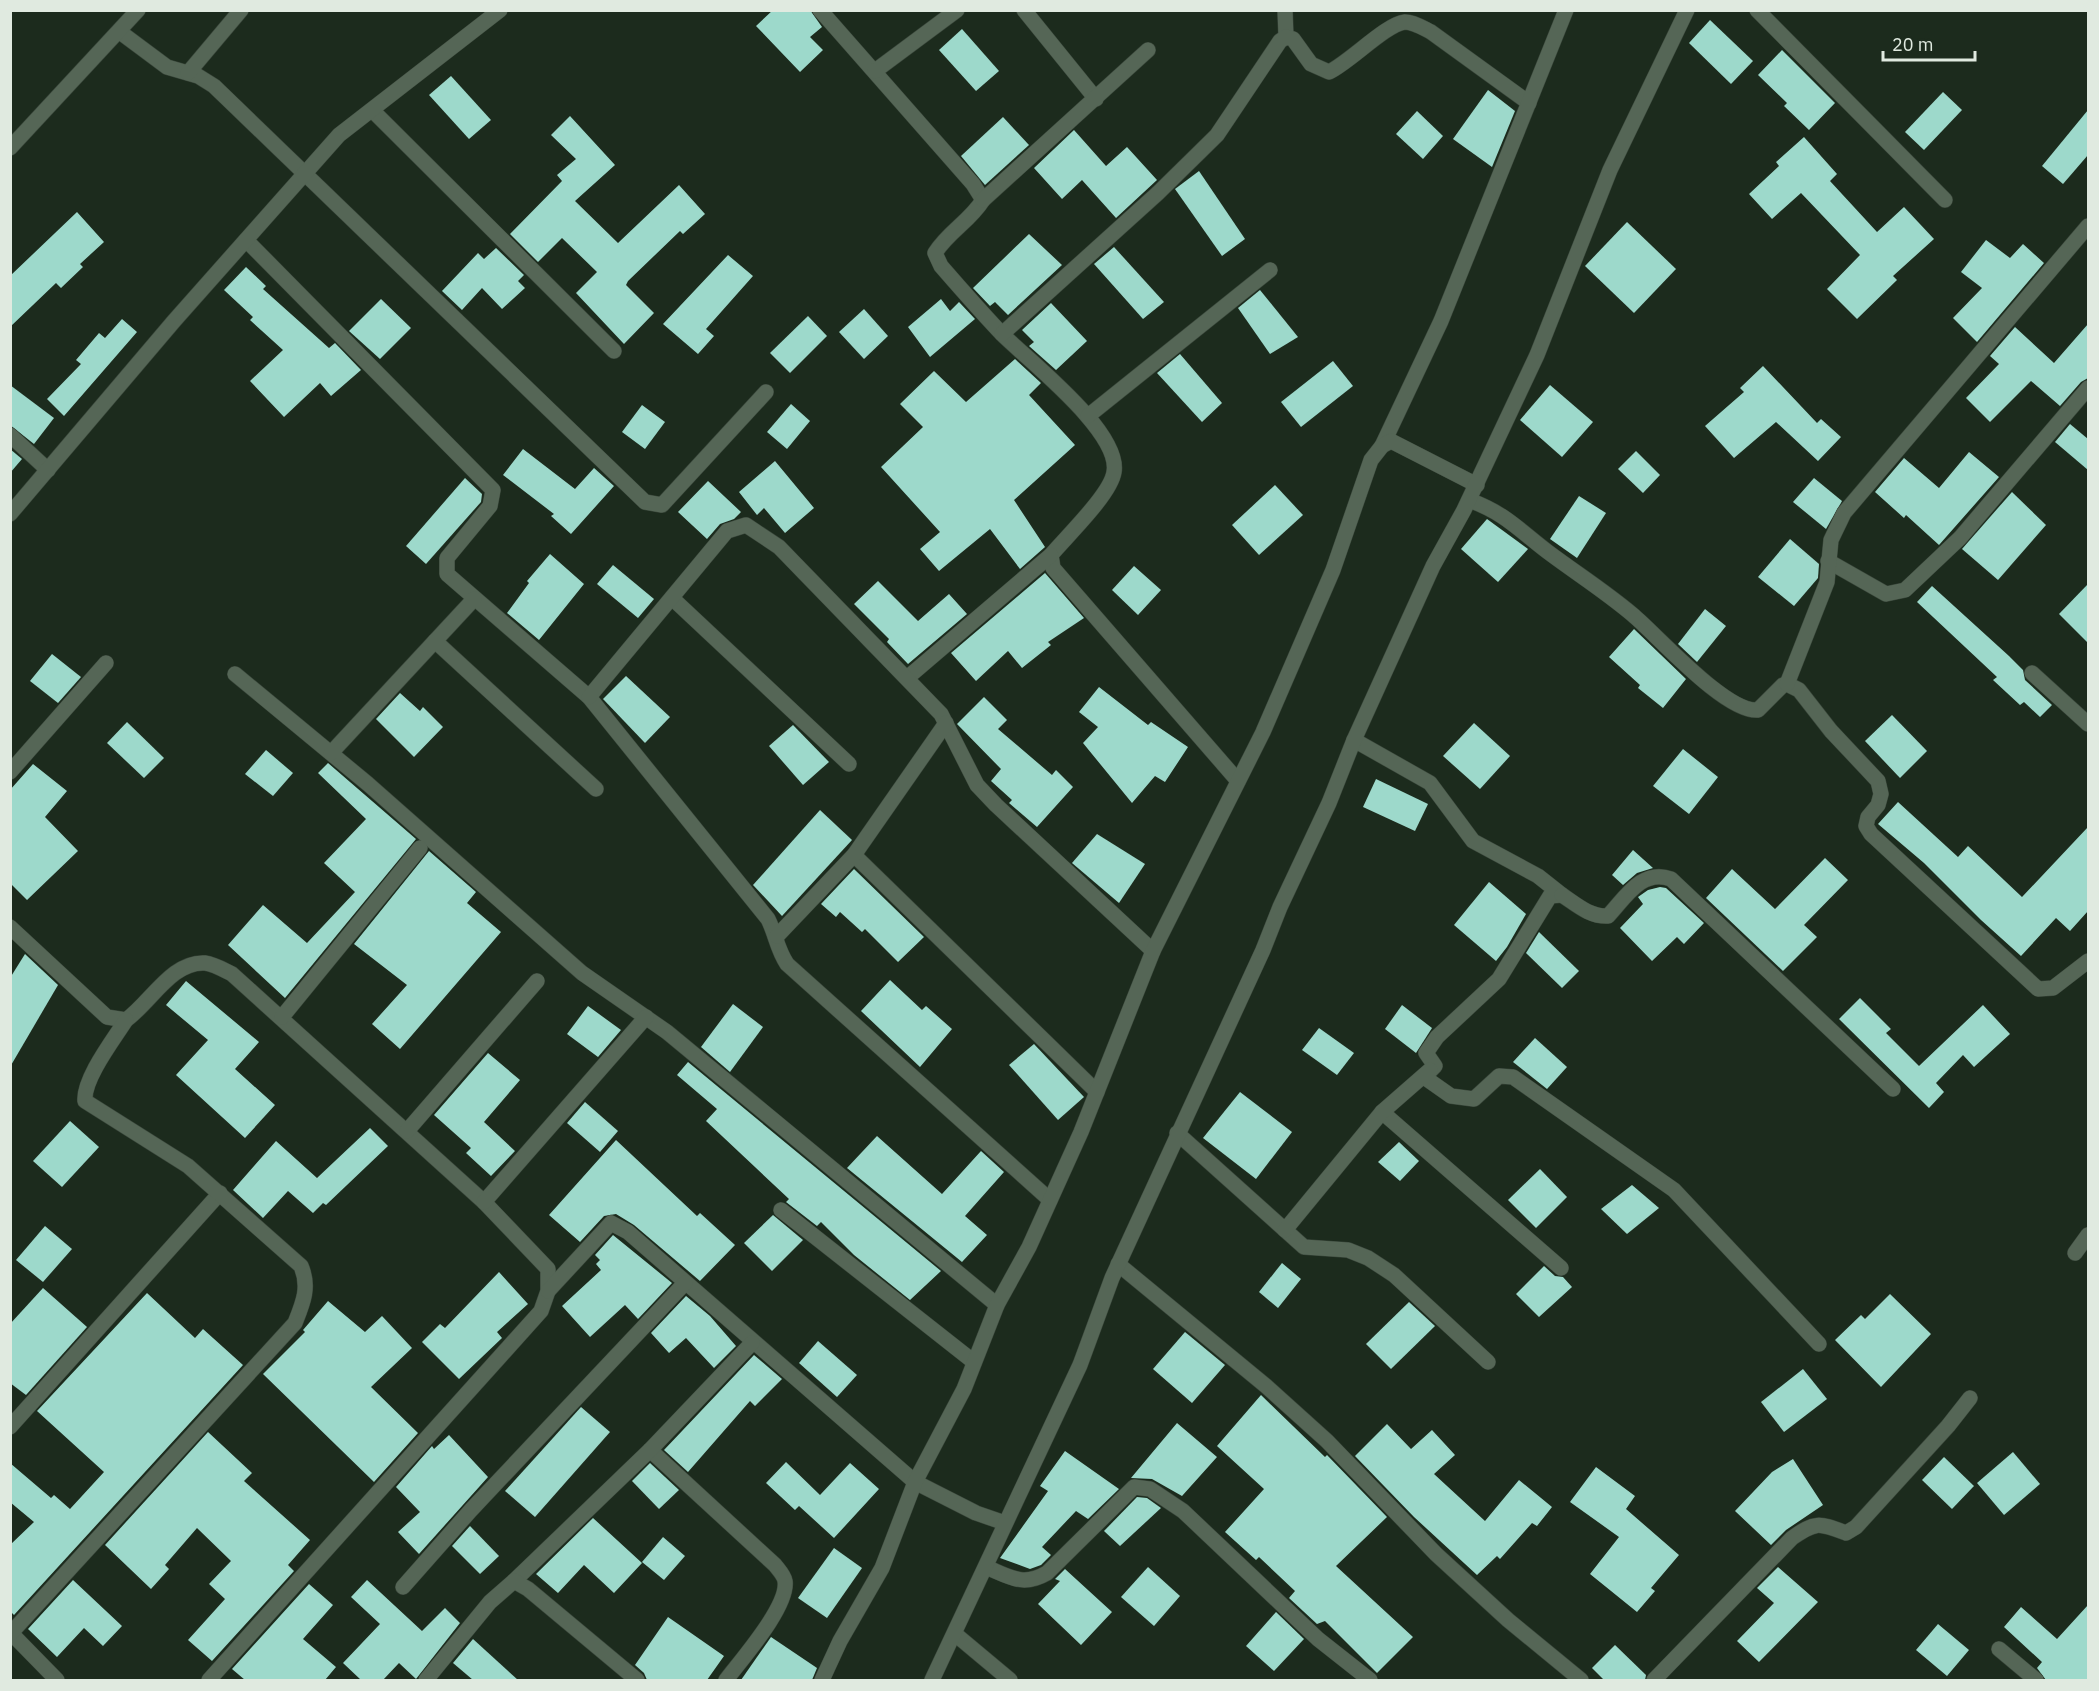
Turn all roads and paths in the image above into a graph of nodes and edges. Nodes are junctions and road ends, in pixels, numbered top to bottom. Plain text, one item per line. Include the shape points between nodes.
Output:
1 (138, 10) edge
2 (241, 10) edge
3 (500, 10) edge
4 (820, 10) edge
5 (957, 10) edge
6 (1024, 10) edge
7 (1285, 10) edge
8 (1566, 10) edge
9 (1687, 10) edge
10 (1757, 10) edge
11 (120, 32) junction
12 (1286, 37) junction
13 (1148, 50) dead end
14 (875, 71) junction
15 (188, 73) junction
16 (1096, 99) junction
17 (1529, 104) junction
18 (372, 110) junction
19 (10, 148) edge
20 (306, 173) junction
21 (983, 200) junction
22 (1945, 200) dead end
23 (2088, 226) edge
24 (246, 240) junction
25 (1270, 270) dead end
26 (1002, 334) junction
27 (614, 351) dead end
28 (2088, 388) edge
29 (766, 392) dead end
30 (1088, 416) junction
31 (10, 435) edge
32 (1386, 443) junction
33 (48, 470) junction
34 (1476, 484) junction
35 (1469, 500) junction
36 (10, 514) edge
37 (1051, 555) junction
38 (1828, 561) junction
39 (672, 598) junction
40 (474, 600) junction
41 (435, 641) junction
42 (106, 663) dead end
43 (2032, 673) dead end
44 (236, 674) dead end
45 (907, 678) junction
46 (1787, 684) junction
47 (589, 697) junction
48 (946, 723) junction
49 (2088, 724) edge
50 (1354, 740) junction
51 (331, 753) junction
52 (849, 764) dead end
53 (10, 772) edge
54 (1238, 781) junction
55 (596, 789) dead end
56 (420, 848) dead end
57 (854, 855) junction
58 (1562, 895) junction
59 (10, 927) edge
60 (777, 936) junction
61 (1153, 951) junction
62 (2088, 960) edge
63 (537, 981) dead end
64 (282, 1017) junction
65 (646, 1017) junction
66 (126, 1020) junction
67 (1435, 1066) junction
68 (1893, 1089) dead end
69 (1097, 1092) junction
70 (1382, 1112) junction
71 (407, 1131) junction
72 (1177, 1133) junction
73 (220, 1193) junction
74 (1050, 1200) junction
75 (484, 1202) junction
76 (781, 1210) dead end
77 (1286, 1230) junction
78 (2088, 1235) edge
79 (2075, 1253) dead end
80 (1118, 1264) junction
81 (1561, 1268) dead end
82 (685, 1283) junction
83 (548, 1291) junction
84 (998, 1305) junction
85 (752, 1343) junction
86 (1819, 1344) dead end
87 (974, 1362) junction
88 (1488, 1362) dead end
89 (1970, 1398) dead end
90 (10, 1427) edge
91 (650, 1450) junction
92 (920, 1485) junction
93 (1005, 1523) junction
94 (986, 1568) junction
95 (514, 1581) junction
96 (403, 1587) dead end
97 (11, 1633) edge
98 (955, 1634) junction
99 (1999, 1649) dead end
100 (57, 1680) edge
101 (210, 1680) edge
102 (426, 1680) edge
103 (637, 1680) edge
104 (726, 1680) edge
105 (822, 1680) edge
106 (932, 1680) edge
107 (1010, 1680) edge
108 (1370, 1680) edge
109 (1581, 1680) edge
110 (1654, 1680) edge
111 (2036, 1680) edge

1 - 11 street
2 - 15 street
3 - 18 street
4 - 14 street
5 - 14 street
6 - 16 street
7 - 12 street
8 - 17 street
9 - 34 street via 1610,170 1555,312
10 - 22 street
11 - 15 street via 167,67
11 - 19 street
12 - 17 street via 1293,39 1311,64 1329,72 1389,29 1403,22 1415,24
12 - 26 street via 1217,135
13 - 16 street
14 - 21 street
15 - 20 street via 214,86
16 - 21 street
17 - 32 street via 1441,321
18 - 20 street via 339,135
18 - 27 street
20 - 24 street
20 - 29 street via 645,502 662,505
21 - 26 street via 974,215 935,253 941,266
23 - 38 street via 1844,513 1831,540
24 - 33 street
24 - 40 street via 493,490 490,506 447,558 447,574
25 - 30 street
26 - 30 street
28 - 38 street via 1960,538 1905,590 1886,594
30 - 37 street via 1113,452 1115,472 1110,486
31 - 33 street
32 - 34 street
32 - 54 street via 1371,460 1334,570
33 - 36 street
34 - 35 street
35 - 46 street via 1496,510 1599,588 1714,690 1746,710 1758,710 1779,687
35 - 50 street via 1433,566
37 - 45 street
37 - 54 street via 1053,568 1065,583
38 - 46 street via 1827,582
39 - 45 street via 727,531 746,525 779,547
39 - 47 street
39 - 52 street
40 - 41 street
40 - 47 street
41 - 51 street
41 - 55 street
42 - 53 street
43 - 49 street
44 - 51 street
45 - 48 street
46 - 62 street via 1799,690 1878,782 1881,794 1866,826 1871,834 2016,971 2045,990
47 - 60 street
48 - 57 street
48 - 61 street via 977,785
50 - 58 street via 1430,783 1473,841 1538,876
50 - 72 street via 1263,950
51 - 65 street via 582,974
54 - 61 street
56 - 64 street
57 - 60 street
57 - 69 street
58 - 67 street via 1551,896 1499,979 1437,1037 1426,1053
58 - 68 street via 1584,910 1608,916 1644,879 1662,875 1671,879
59 - 66 street via 107,1017
60 - 74 street via 778,950 787,964
61 - 69 street
63 - 71 street
64 - 66 street via 232,974 208,963 189,964
64 - 71 street
65 - 75 street
65 - 84 street
66 - 73 street via 91,1078 85,1101 188,1166
67 - 70 street
67 - 86 street via 1424,1077 1461,1099 1474,1099 1499,1076 1513,1077 1674,1190
69 - 74 street
70 - 77 street
70 - 81 street
71 - 75 street
72 - 77 street
72 - 80 street
73 - 90 street
73 - 97 street via 301,1266 306,1292 295,1323
74 - 84 street
75 - 83 street via 548,1269
76 - 87 street
77 - 88 street via 1304,1247 1348,1250 1368,1258 1394,1275
78 - 79 street
80 - 93 street via 1080,1365
80 - 109 street via 1266,1386 1327,1441 1436,1554
82 - 83 street via 628,1232 611,1223
82 - 85 street
82 - 96 street
83 - 101 street via 541,1311
84 - 87 street
85 - 91 street
85 - 92 street
87 - 92 street
89 - 110 street via 1856,1527 1846,1533 1821,1524 1811,1525 1792,1538
91 - 95 street
91 - 104 street via 775,1565 785,1579 779,1606
92 - 93 street
92 - 105 street via 882,1568
93 - 94 street
94 - 98 street
94 - 108 street via 1016,1580 1033,1581 1047,1573 1134,1487 1150,1489 1183,1511 1318,1639
95 - 102 street via 490,1602
95 - 103 street
97 - 100 street
98 - 106 street
98 - 107 street
99 - 111 street

